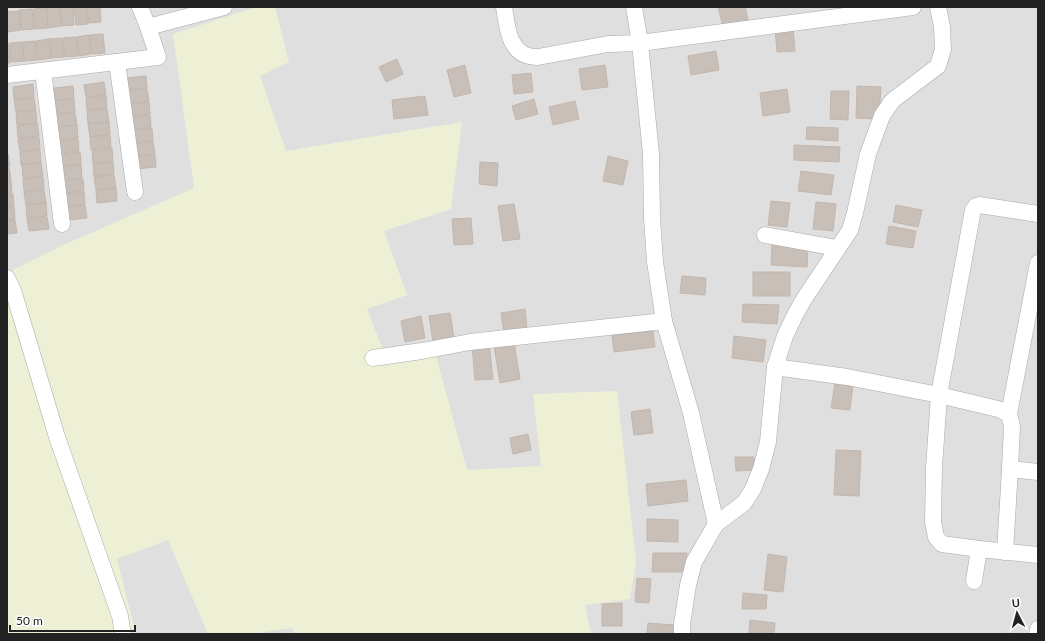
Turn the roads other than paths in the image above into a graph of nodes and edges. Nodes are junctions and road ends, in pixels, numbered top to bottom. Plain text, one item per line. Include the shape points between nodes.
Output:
1 (140, 7) edge
2 (224, 7) edge
3 (504, 7) edge
4 (634, 7) edge
5 (913, 7) edge
6 (938, 7) edge
7 (148, 27) junction
8 (640, 43) junction
9 (117, 62) junction
10 (43, 71) junction
11 (7, 75) edge
12 (135, 192) dead end
13 (1038, 214) edge
14 (62, 224) dead end
15 (765, 234) dead end
16 (837, 248) junction
17 (1038, 263) edge
18 (7, 278) edge
19 (664, 321) junction
20 (373, 358) dead end
21 (775, 367) junction
22 (939, 395) junction
23 (1009, 414) junction
24 (1010, 469) junction
25 (1038, 472) edge
26 (716, 524) junction
27 (979, 549) junction
28 (1005, 552) junction
29 (1038, 555) edge
30 (974, 581) dead end
31 (1038, 629) edge
32 (122, 634) edge
33 (682, 634) edge
34 (1037, 634) edge

1 - 7 street
2 - 7 street
3 - 8 street via 512,44 528,56 538,57 608,44
4 - 8 street
5 - 8 street
6 - 16 street via 944,49 938,66 892,101 882,116 868,154 850,230
7 - 9 street via 158,57
8 - 19 street via 651,154 655,262
9 - 10 street
9 - 12 street
10 - 11 street
10 - 14 street
13 - 22 street via 979,205 973,210
15 - 16 street
16 - 21 street via 795,315
17 - 23 street
18 - 32 street via 13,290 57,437 120,616
19 - 20 street via 470,342 422,352
19 - 26 street via 691,412
21 - 22 street via 847,377
21 - 26 street via 768,442 761,469 744,503
22 - 23 street
22 - 27 street via 934,468 933,522 936,537 942,544
23 - 24 street via 1012,426
24 - 25 street
24 - 28 street
26 - 33 street via 694,562 688,585
27 - 28 street
27 - 30 street
28 - 29 street
31 - 34 street

